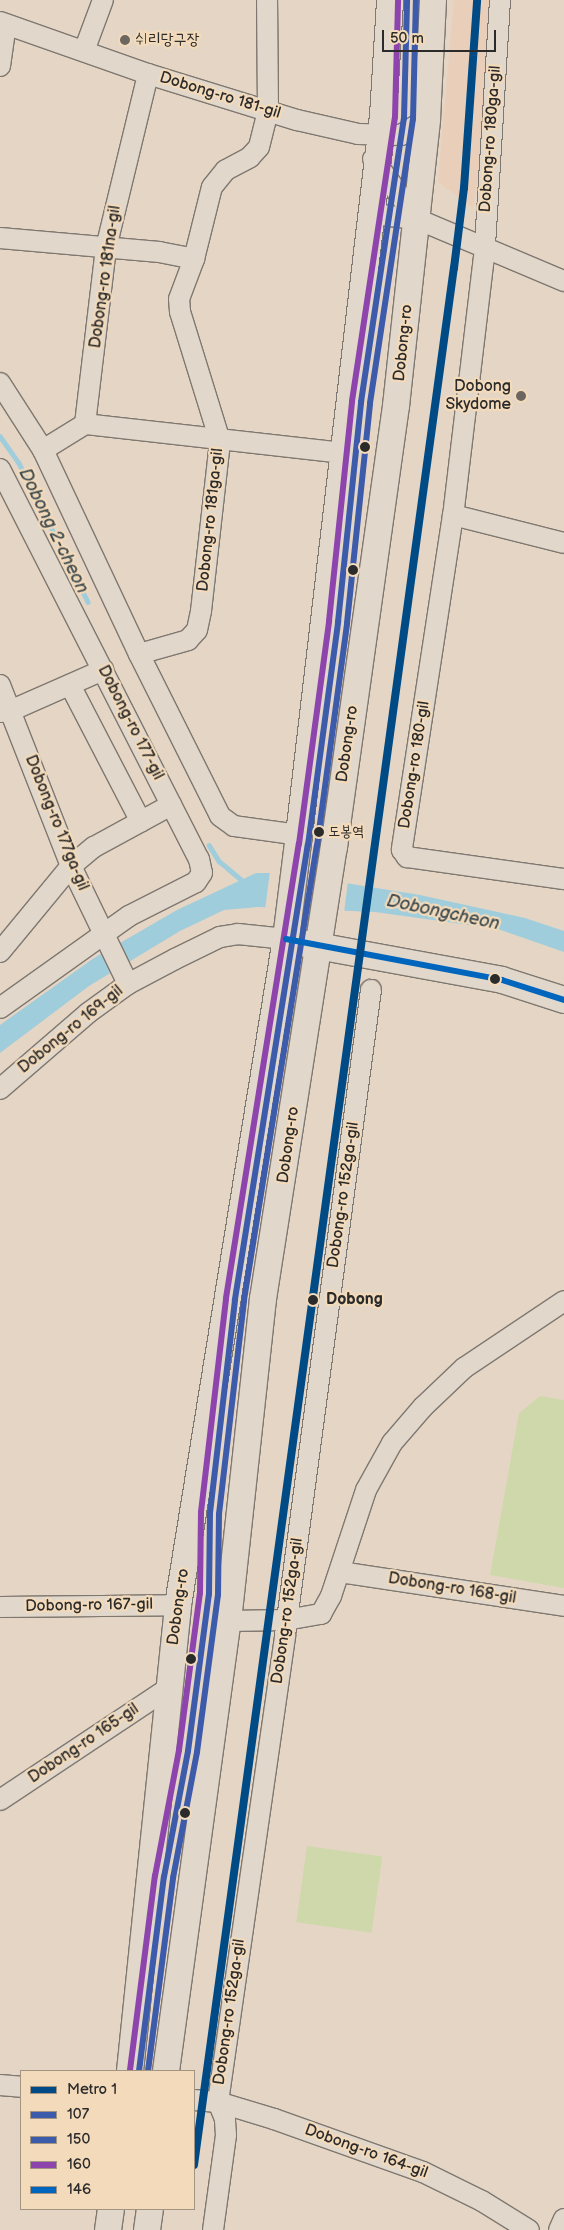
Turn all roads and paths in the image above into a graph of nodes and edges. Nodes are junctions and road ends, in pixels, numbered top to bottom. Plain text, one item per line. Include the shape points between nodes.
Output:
1 (103, 0) edge
2 (267, 0) edge
3 (390, 0) edge
4 (434, 0) edge
5 (500, 0) edge
6 (3, 23) edge
7 (84, 51) junction
8 (0, 66) edge
9 (148, 74) junction
10 (268, 110) junction
11 (427, 119) junction
12 (369, 135) junction
13 (377, 165) junction
14 (372, 214) junction
15 (417, 219) junction
16 (0, 238) edge
17 (106, 248) junction
18 (484, 248) junction
19 (194, 259) junction
20 (564, 281) edge
21 (0, 383) edge
22 (85, 424) junction
23 (220, 441) junction
24 (43, 450) junction
25 (342, 453) junction
26 (0, 469) edge
27 (453, 514) junction
28 (564, 543) edge
29 (139, 654) junction
30 (103, 670) junction
31 (0, 685) edge
32 (70, 685) junction
33 (5, 711) edge
34 (171, 805) junction
35 (141, 822) junction
36 (299, 840) junction
37 (71, 866) junction
38 (564, 879) edge
39 (287, 931) junction
40 (104, 936) junction
41 (320, 937) junction
42 (0, 952) edge
43 (126, 981) junction
44 (371, 990) dead end
45 (564, 1000) edge
46 (0, 1008) edge
47 (0, 1089) edge
48 (564, 1301) edge
49 (340, 1572) junction
50 (178, 1604) junction
51 (564, 1606) edge
52 (0, 1607) edge
53 (286, 1620) junction
54 (228, 1621) junction
55 (167, 1689) junction
56 (0, 1800) edge
57 (130, 2070) edge
58 (166, 2070) edge
59 (0, 2085) edge
60 (20, 2087) edge
61 (195, 2100) edge
62 (218, 2102) junction
63 (111, 2210) edge
64 (150, 2210) edge
65 (564, 2219) edge
66 (108, 2230) edge
67 (147, 2230) edge
68 (214, 2230) edge
69 (528, 2230) edge
70 (559, 2230) edge

1 - 7 street
2 - 10 street, Dobong-ro 181ga-gil
3 - 12 main road, Dobong-ro
4 - 11 main road, Dobong-ro
5 - 18 street, Dobong-ro 180ga-gil
6 - 7 street, Dobong-ro 181-gil
6 - 8 street, Dobong-ro 181-gil
7 - 9 street, Dobong-ro 181-gil
9 - 10 street, Dobong-ro 181-gil
9 - 17 street, Dobong-ro 181na-gil
10 - 12 street, Dobong-ro 181-gil
10 - 19 street, Dobong-ro 181ga-gil via 260,147 250,157 226,170 212,187
11 - 12 street via 400,135
11 - 15 main road, Dobong-ro
12 - 13 main road, Dobong-ro
13 - 14 main road, Dobong-ro
13 - 15 street
14 - 15 street
14 - 25 main road, Dobong-ro
15 - 18 street
15 - 41 main road, Dobong-ro via 396,406
16 - 17 street
17 - 19 street
17 - 22 street, Dobong-ro 181na-gil
18 - 20 street
18 - 27 street, Dobong-ro 180-gil
19 - 23 street, Dobong-ro 181ga-gil via 179,299 180,312
21 - 24 street
22 - 23 street
22 - 24 street
23 - 25 street
23 - 29 street, Dobong-ro 181ga-gil via 213,520 196,630 188,640
24 - 29 street
25 - 36 main road, Dobong-ro
26 - 30 street, Dobong-ro 177-gil
27 - 28 street
27 - 38 street, Dobong-ro 180-gil via 403,853
29 - 36 street via 223,820 234,826
30 - 32 street
30 - 34 street, Dobong-ro 177-gil
31 - 33 street, Dobong-ro 177ga-gil
32 - 33 street
32 - 35 street
33 - 37 street, Dobong-ro 177ga-gil
34 - 35 street
34 - 40 street, Dobong-ro 177-gil via 199,859 200,879 129,916
35 - 37 street via 94,847
36 - 39 main road, Dobong-ro
37 - 40 street, Dobong-ro 177ga-gil
37 - 42 street
39 - 41 main road
39 - 43 street, Dobong-ro 169-gil via 220,937
39 - 50 main road, Dobong-ro
40 - 43 street, Dobong-ro 177ga-gil
40 - 46 street
41 - 45 main road via 502,980
41 - 54 main road, Dobong-ro via 262,1309
43 - 47 street, Dobong-ro 169-gil
44 - 53 street, Dobong-ro 152ga-gil
48 - 49 street via 464,1368 417,1413 376,1470 356,1518
49 - 51 street, Dobong-ro 168-gil
49 - 53 street via 321,1614
50 - 52 street, Dobong-ro 167-gil
50 - 55 main road, Dobong-ro
53 - 54 street
53 - 62 street, Dobong-ro 152ga-gil
54 - 58 main road, Dobong-ro
55 - 56 street, Dobong-ro 165-gil
55 - 57 main road, Dobong-ro via 140,1996
59 - 60 street
61 - 62 street, Dobong-ro 164-gil
62 - 68 street, Dobong-ro 152ga-gil via 225,2119 226,2135
62 - 69 street, Dobong-ro 164-gil via 430,2174
63 - 66 main road
64 - 67 main road
65 - 70 street

